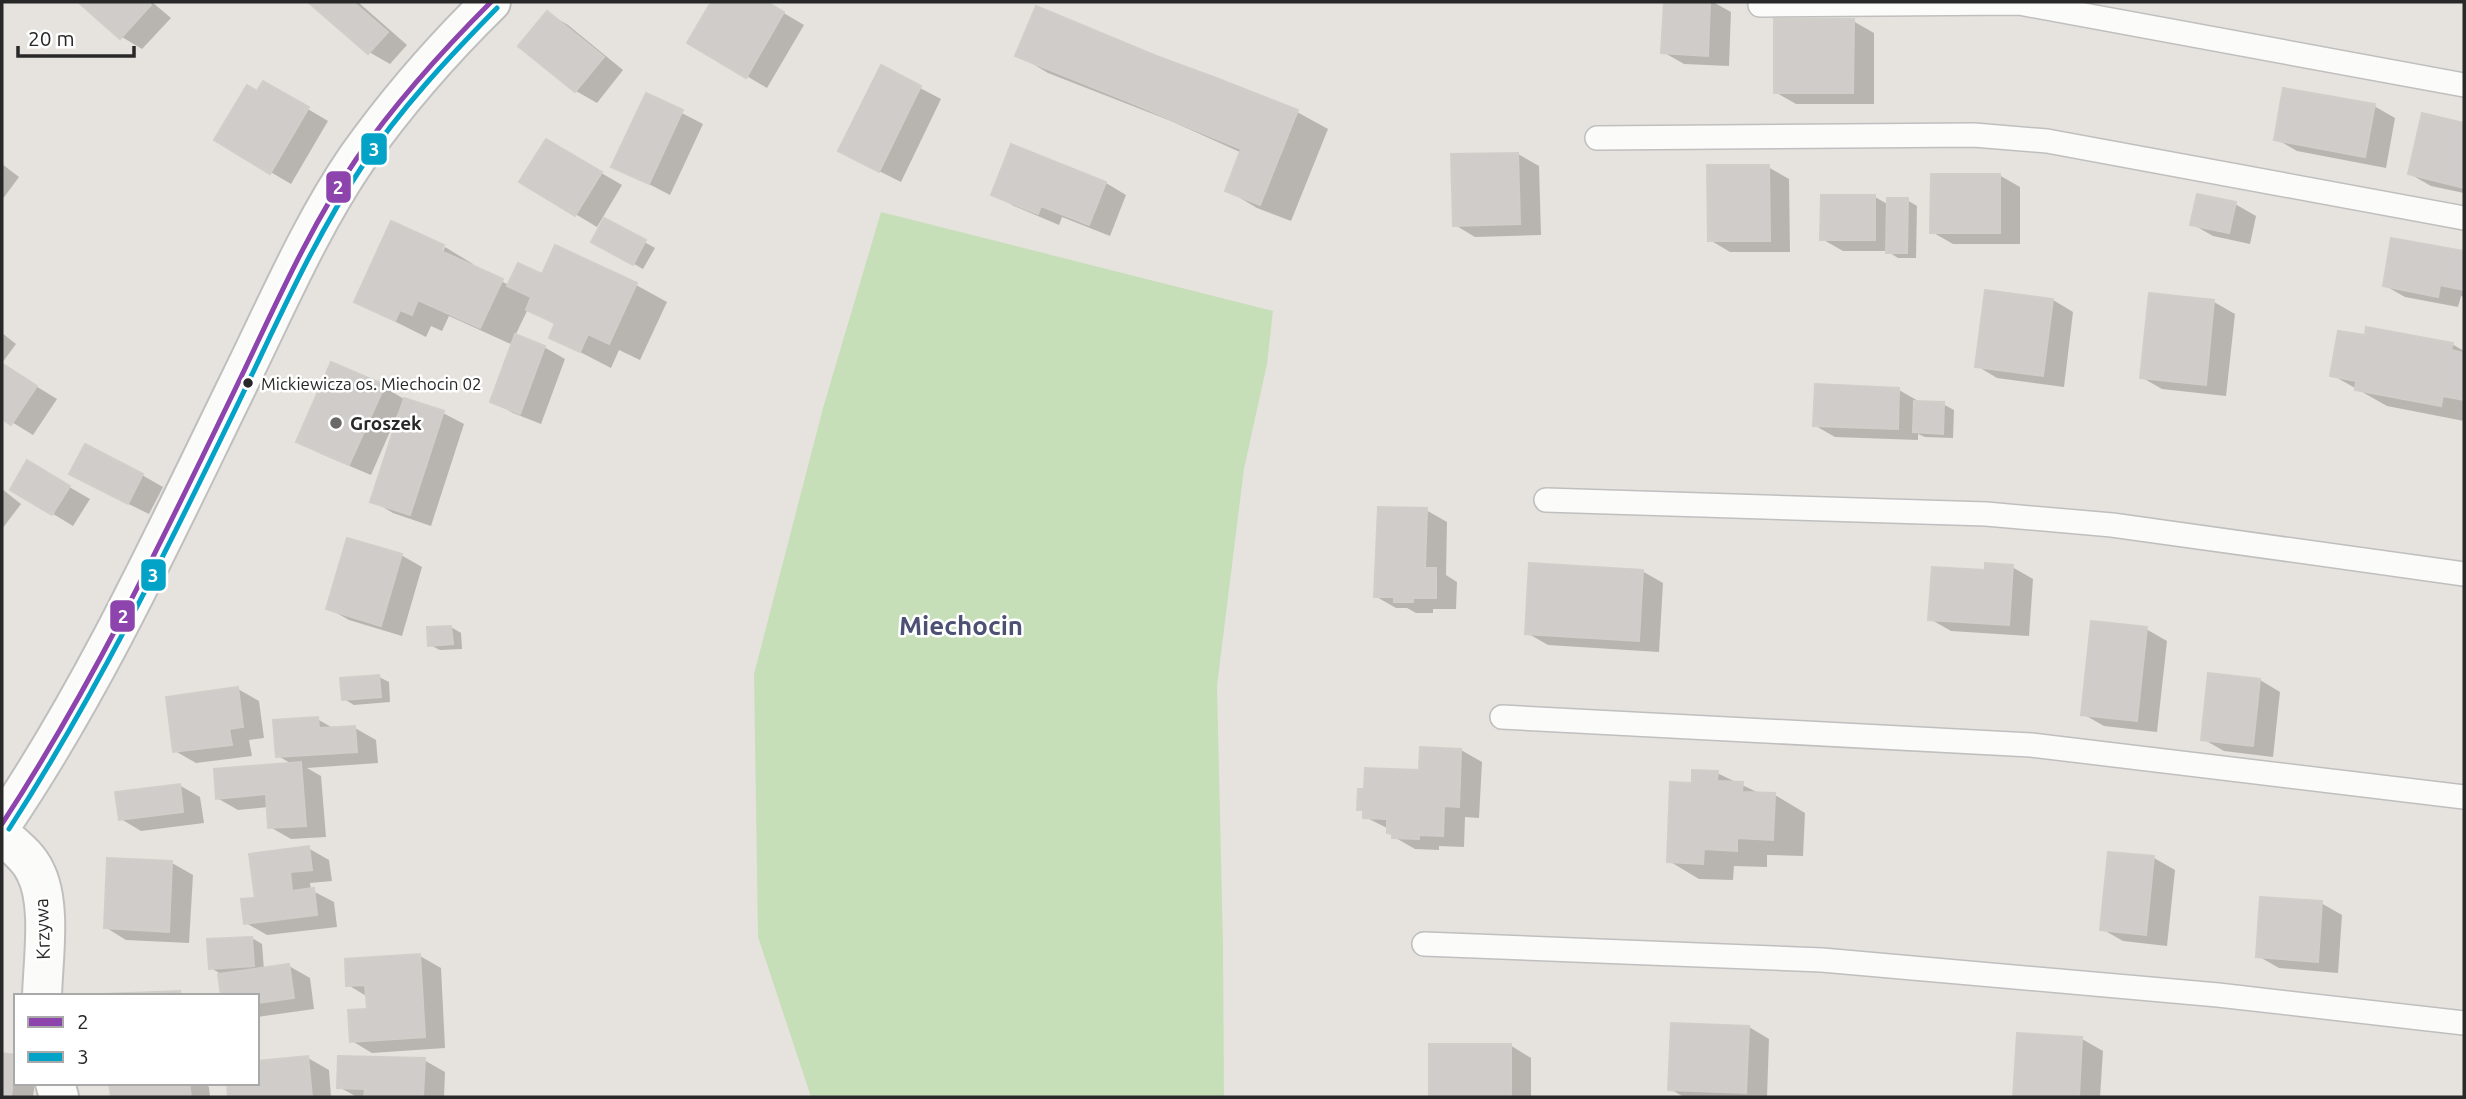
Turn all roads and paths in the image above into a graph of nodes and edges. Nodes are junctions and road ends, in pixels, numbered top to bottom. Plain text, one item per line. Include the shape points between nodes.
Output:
1 (491, 2) edge
2 (1760, 5) dead end
3 (2464, 85) edge
4 (1597, 138) dead end
5 (2464, 218) edge
6 (1546, 500) dead end
7 (2464, 573) edge
8 (1502, 717) dead end
9 (2464, 797) edge
10 (5, 816) edge
11 (1423, 944) dead end
12 (42, 994) edge
13 (2464, 1023) edge

1 - 10 street via 402,99 350,170 313,233 112,635 56,738
2 - 3 lane via 2019,3
4 - 5 lane via 1974,135 2047,141
6 - 7 lane via 1986,514 2112,525
8 - 9 lane via 2031,745
10 - 12 street, Krzywa via 40,884 44,910
11 - 13 lane via 1822,960 2218,995

